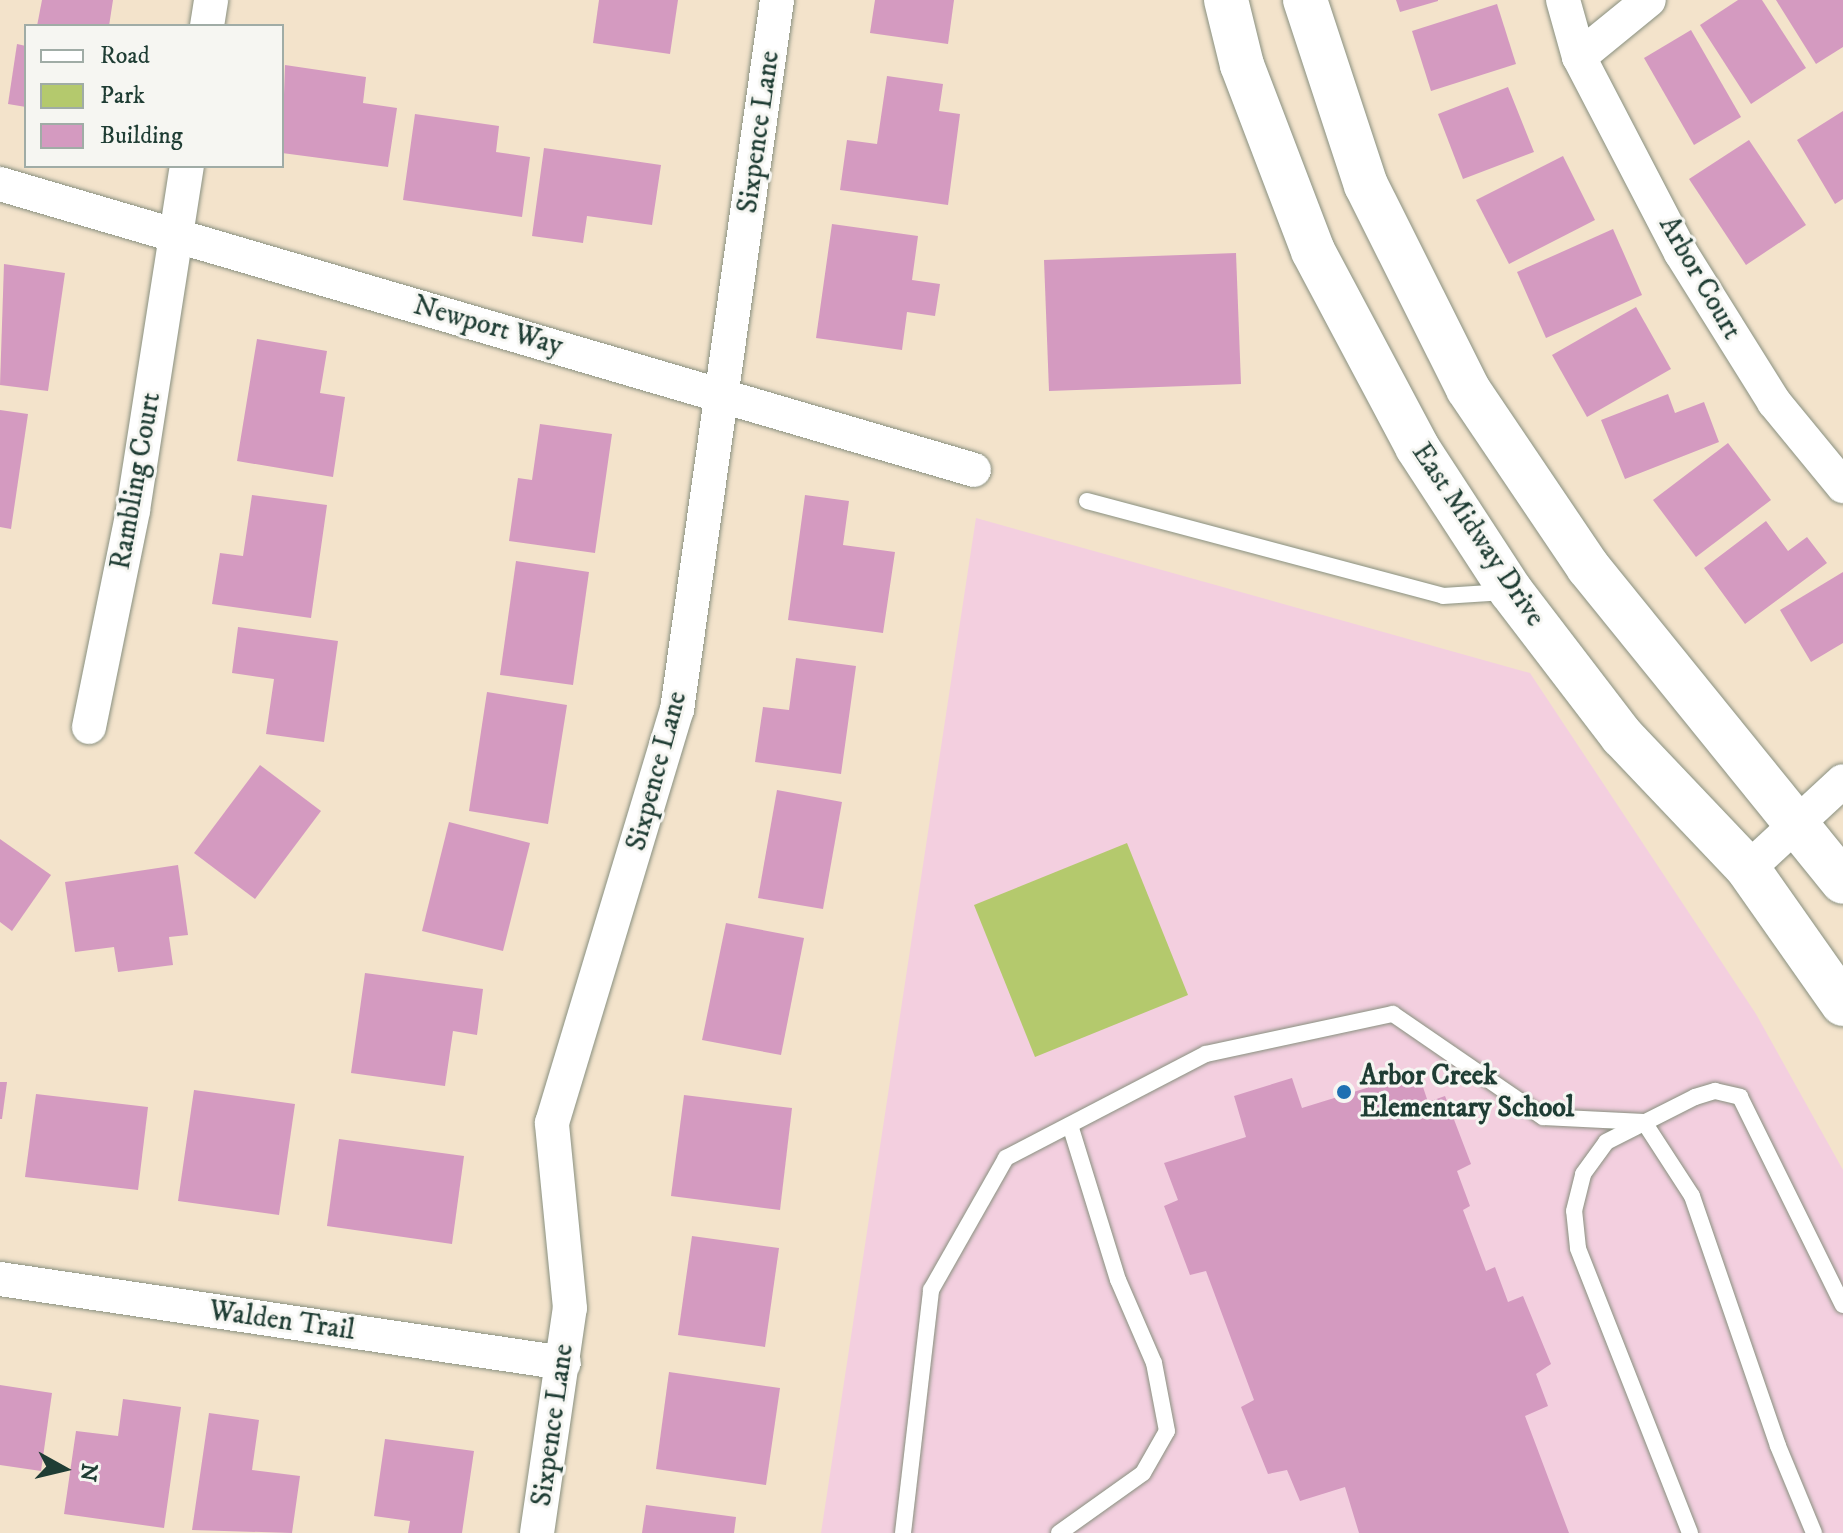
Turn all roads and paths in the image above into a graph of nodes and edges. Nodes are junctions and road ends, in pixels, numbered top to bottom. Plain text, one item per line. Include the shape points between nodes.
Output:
1 (211, 0) edge
2 (777, 0) edge
3 (1226, 0) edge
4 (1305, 0) edge
5 (1563, 0) edge
6 (1649, 0) edge
7 (207, 24) edge
8 (1579, 57) junction
9 (187, 168) edge
10 (0, 184) edge
11 (178, 234) junction
12 (722, 395) junction
13 (974, 470) dead end
14 (1843, 486) edge
15 (1087, 501) dead end
16 (1511, 591) junction
17 (89, 727) dead end
18 (1843, 781) edge
19 (1798, 824) junction
20 (1748, 869) junction
21 (1843, 882) edge
22 (1843, 1004) edge
23 (1644, 1122) junction
24 (1070, 1125) junction
25 (0, 1279) edge
26 (1843, 1305) edge
27 (564, 1363) junction
28 (537, 1533) edge
29 (903, 1533) edge
30 (1059, 1533) edge
31 (1690, 1533) edge
32 (1814, 1533) edge

1 - 7 street
2 - 12 street, Sixpence Lane
3 - 16 main road, East Midway Drive via 1242,65 1313,251 1417,447
4 - 19 main road via 1366,185 1468,389 1588,567
5 - 8 street, Arbor Court
6 - 8 street
8 - 14 street, Arbor Court via 1681,253 1774,402
9 - 11 street, Rambling Court
10 - 11 street, Newport Way
11 - 12 street, Newport Way
11 - 17 street, Rambling Court via 133,510
12 - 13 street, Newport Way
12 - 27 street, Sixpence Lane via 677,710 552,1123 570,1308
15 - 16 lane via 1443,596
16 - 20 main road, East Midway Drive via 1622,736
18 - 19 street
19 - 20 street
19 - 21 main road
20 - 22 main road, East Midway Drive
23 - 24 lane via 1543,1117 1393,1014 1206,1054
23 - 26 lane via 1715,1091 1740,1097
23 - 31 lane via 1606,1142 1583,1174 1574,1211 1577,1236
23 - 32 lane via 1692,1196 1778,1446
24 - 29 lane via 1006,1158 931,1290
24 - 30 lane via 1118,1280 1154,1363 1167,1431 1143,1473
25 - 27 street, Walden Trail
27 - 28 street, Sixpence Lane

